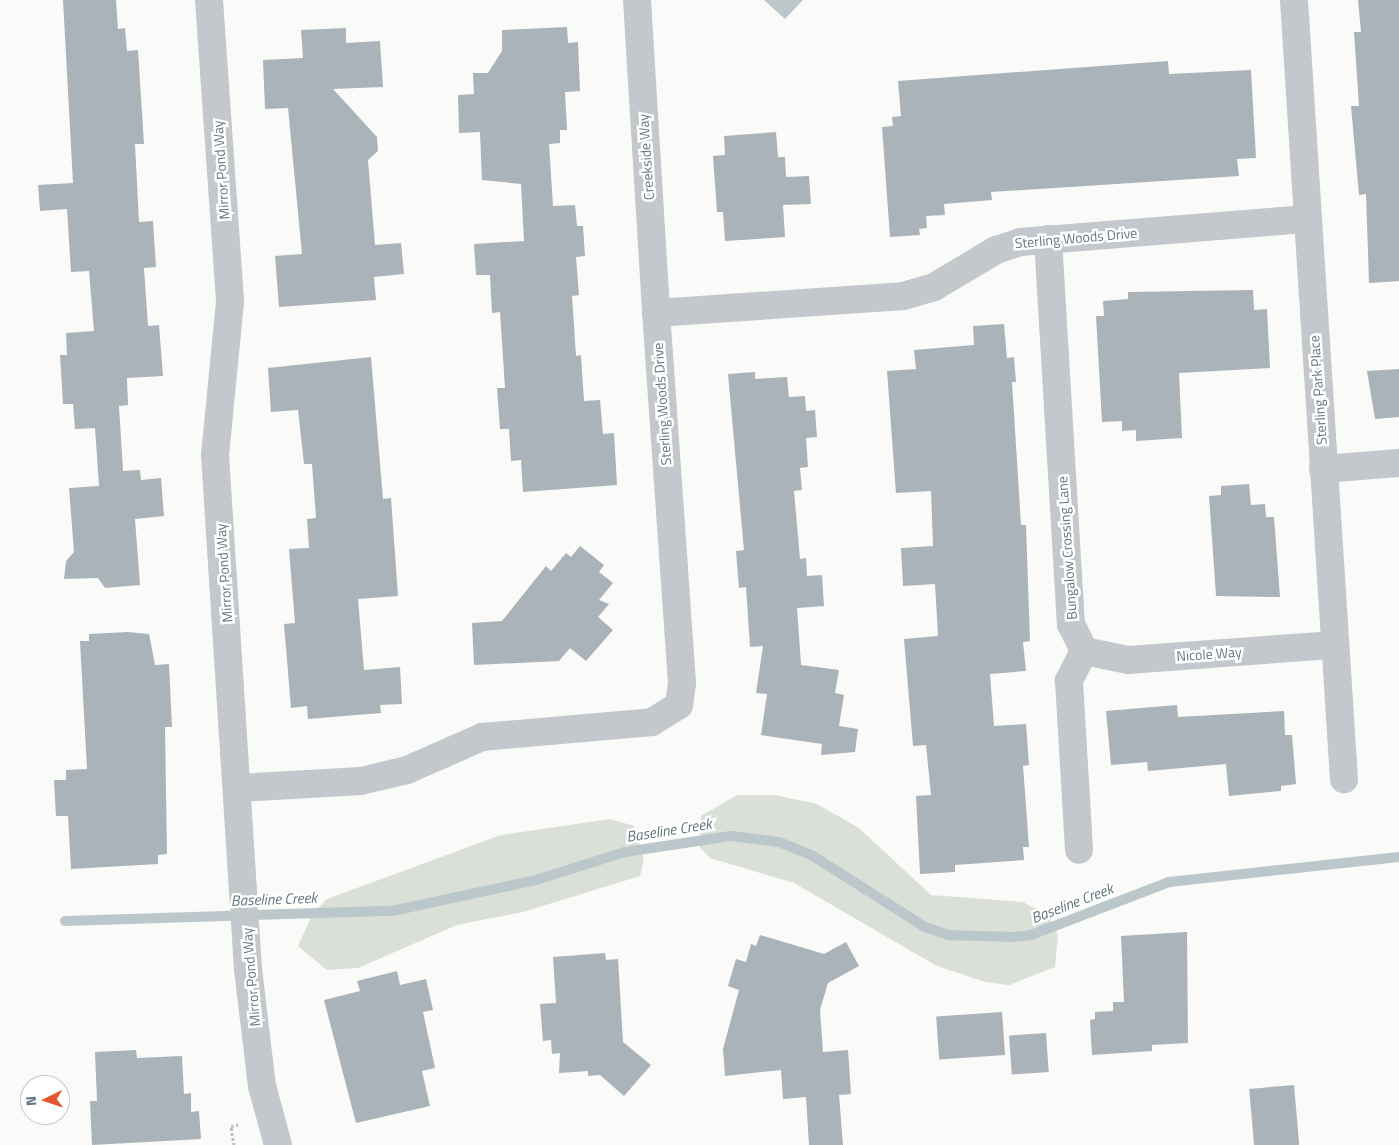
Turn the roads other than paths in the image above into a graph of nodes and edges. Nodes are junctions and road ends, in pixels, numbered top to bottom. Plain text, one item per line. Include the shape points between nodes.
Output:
1 (209, 0) edge
2 (637, 0) edge
3 (1294, 0) edge
4 (1307, 219) junction
5 (1048, 239) junction
6 (656, 313) junction
7 (1399, 463) edge
8 (1323, 469) junction
9 (1334, 645) junction
10 (1084, 651) junction
11 (1344, 779) dead end
12 (239, 788) junction
13 (1079, 850) dead end
14 (278, 1145) edge

1 - 12 street, Mirror Pond Way via 230,302 215,454
2 - 6 street, Creekside Way
3 - 4 street, Sterling Park Place
4 - 5 street, Sterling Woods Drive
4 - 8 street, Sterling Park Place
5 - 6 street, Sterling Woods Drive via 1008,245 916,294
5 - 10 street, Bungalow Crossing Lane via 1071,624
6 - 12 street, Sterling Woods Drive via 682,683 679,705 652,722 482,737 407,770 362,781
7 - 8 street
8 - 9 street, Sterling Park Place
9 - 10 street, Nicole Way via 1128,660
9 - 11 street, Sterling Park Place
10 - 13 street via 1069,681
12 - 14 street, Mirror Pond Way via 247,940 262,1086

